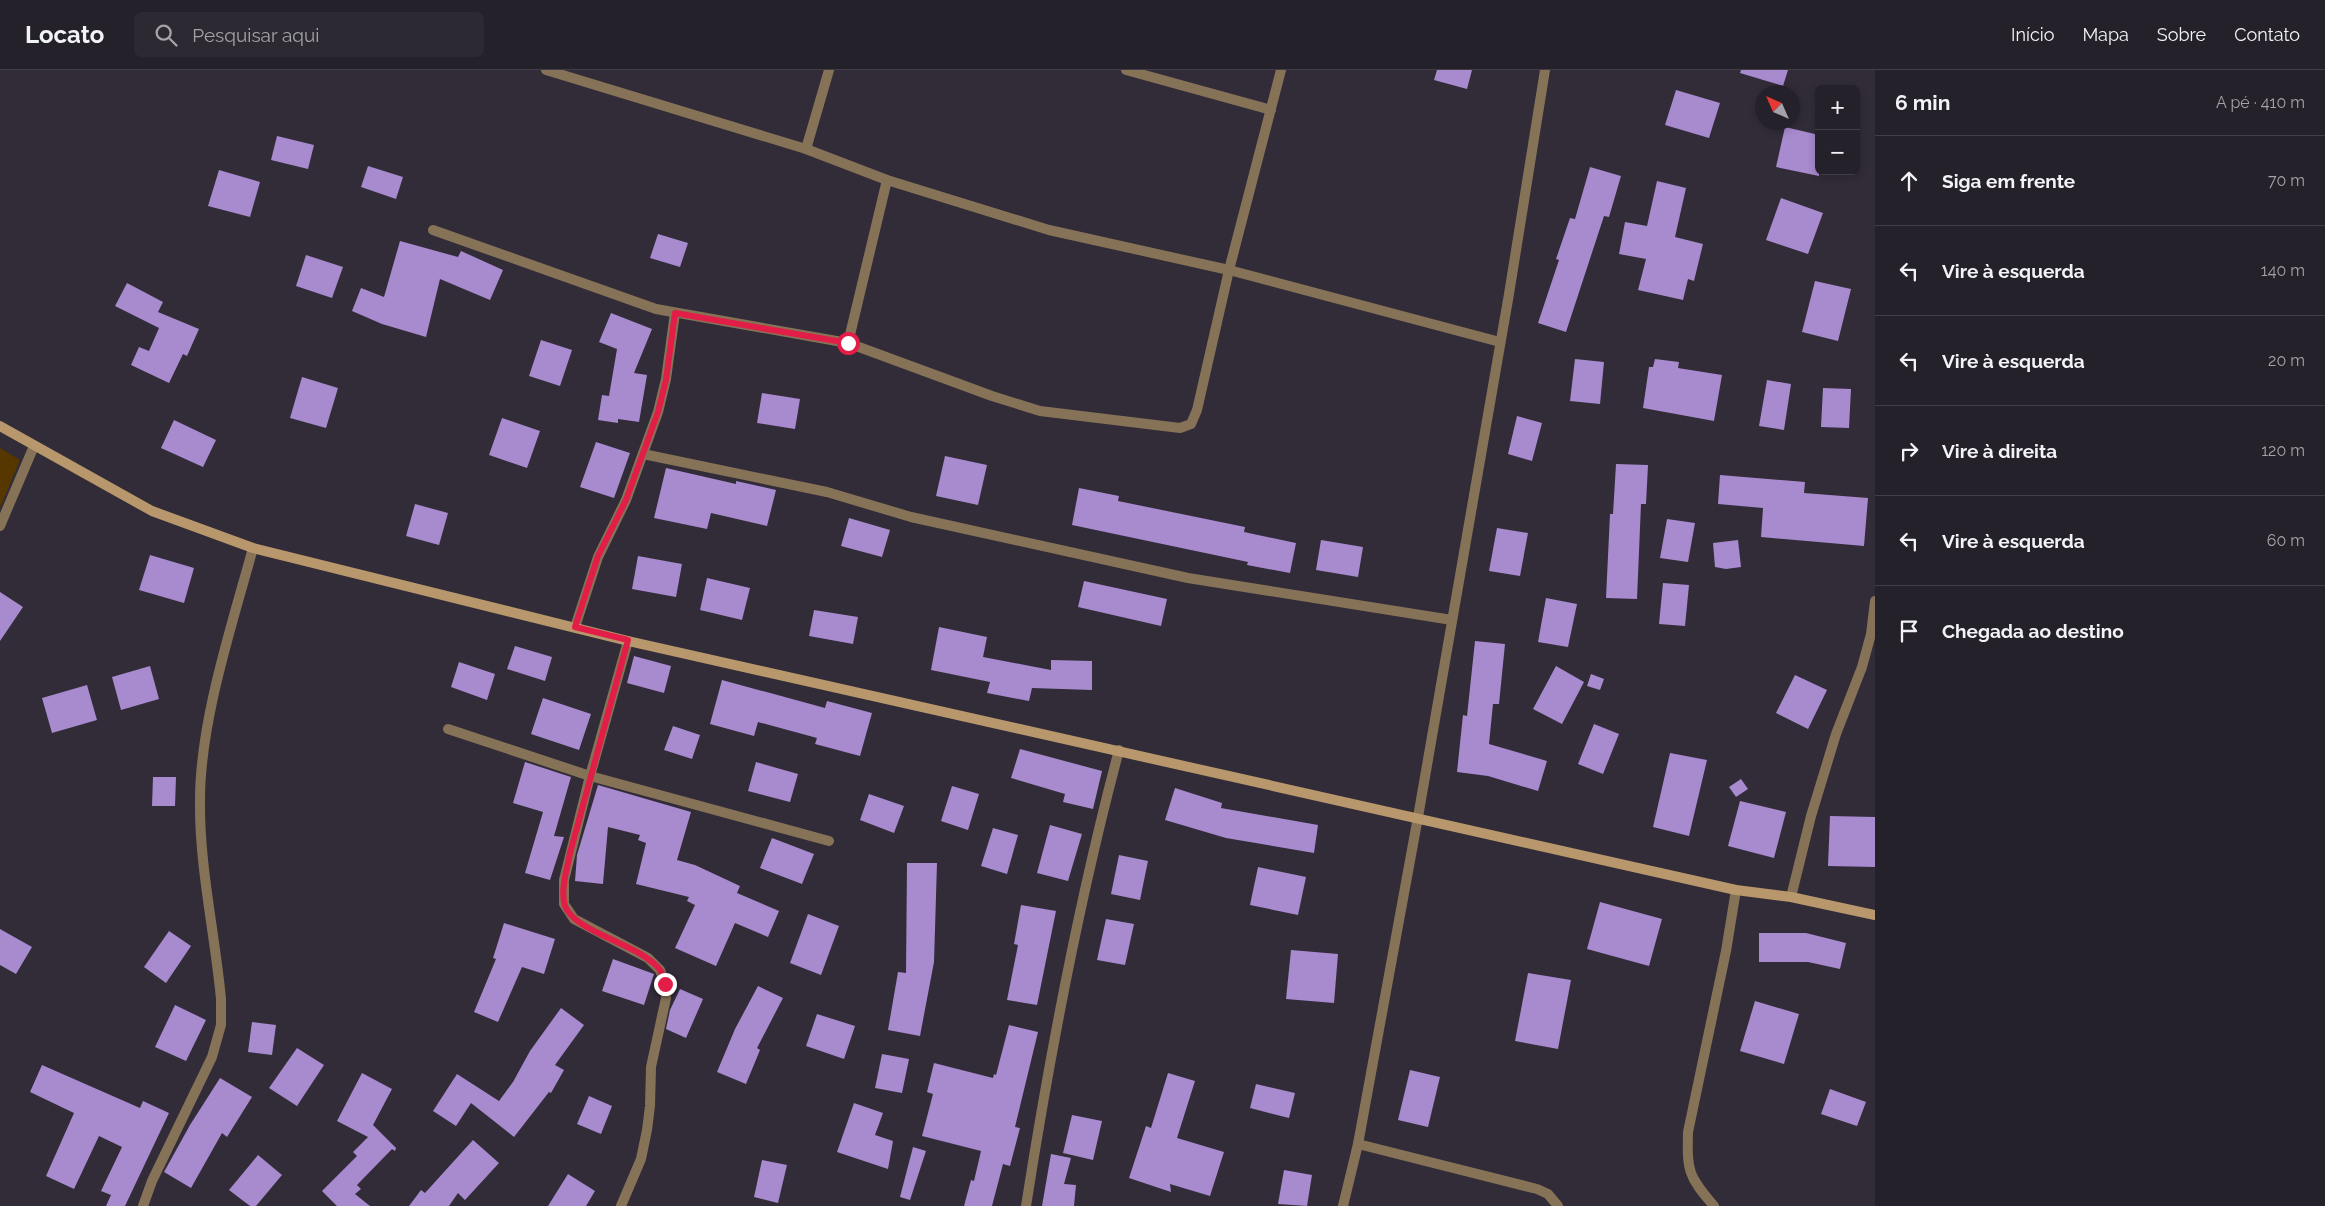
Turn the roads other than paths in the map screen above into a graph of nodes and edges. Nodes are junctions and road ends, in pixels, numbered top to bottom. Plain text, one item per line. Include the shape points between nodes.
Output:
1 (546, 70) edge
2 (829, 70) edge
3 (1126, 70) edge
4 (1281, 70) edge
5 (1544, 70) edge
6 (1271, 110) junction
7 (806, 149) junction
8 (887, 180) junction
9 (433, 230) dead end
10 (1229, 270) junction
11 (675, 313) junction
12 (1500, 342) junction
13 (848, 343) junction
14 (0, 426) edge
15 (34, 446) junction
16 (643, 454) junction
17 (0, 526) edge
18 (253, 548) junction
19 (1875, 601) edge
20 (1452, 620) junction
21 (575, 627) junction
22 (628, 640) junction
23 (448, 729) dead end
24 (1119, 750) junction
25 (590, 776) junction
26 (1418, 817) junction
27 (829, 841) dead end
28 (1736, 890) junction
29 (1791, 897) junction
30 (1875, 915) edge
31 (1358, 1144) junction
32 (143, 1206) edge
33 (621, 1206) edge
34 (1026, 1206) edge
35 (1343, 1206) edge
36 (1558, 1206) edge
37 (1714, 1206) edge

1 - 7 street
2 - 7 street
3 - 6 street
4 - 6 street
5 - 12 street
6 - 10 street
7 - 8 street
8 - 10 street via 1049,230
8 - 13 street
9 - 11 street via 634,302
10 - 12 street
10 - 13 street via 1198,410 1191,424 1180,428 1040,411
11 - 13 street
11 - 16 street via 666,380
12 - 20 street
14 - 15 street
15 - 17 street
15 - 18 street via 152,511
16 - 20 street via 827,492 911,517 1159,572
16 - 21 street via 626,500 598,556
18 - 21 street
18 - 32 street via 213,702 203,758 200,800 221,1025 212,1057
19 - 29 street via 1862,667 1810,816
20 - 26 street
21 - 22 street
22 - 24 street
22 - 25 street
23 - 25 street
24 - 26 street
24 - 34 street via 1096,836 1071,956
25 - 27 street
25 - 33 street via 564,880 564,904 574,919 648,958 660,970 665,984 666,998 651,1067 647,1130 641,1159
26 - 28 street
26 - 31 street
28 - 29 street
28 - 37 street via 1688,1132 1687,1163 1695,1184
29 - 30 street
31 - 35 street
31 - 36 street via 1536,1188 1548,1194

